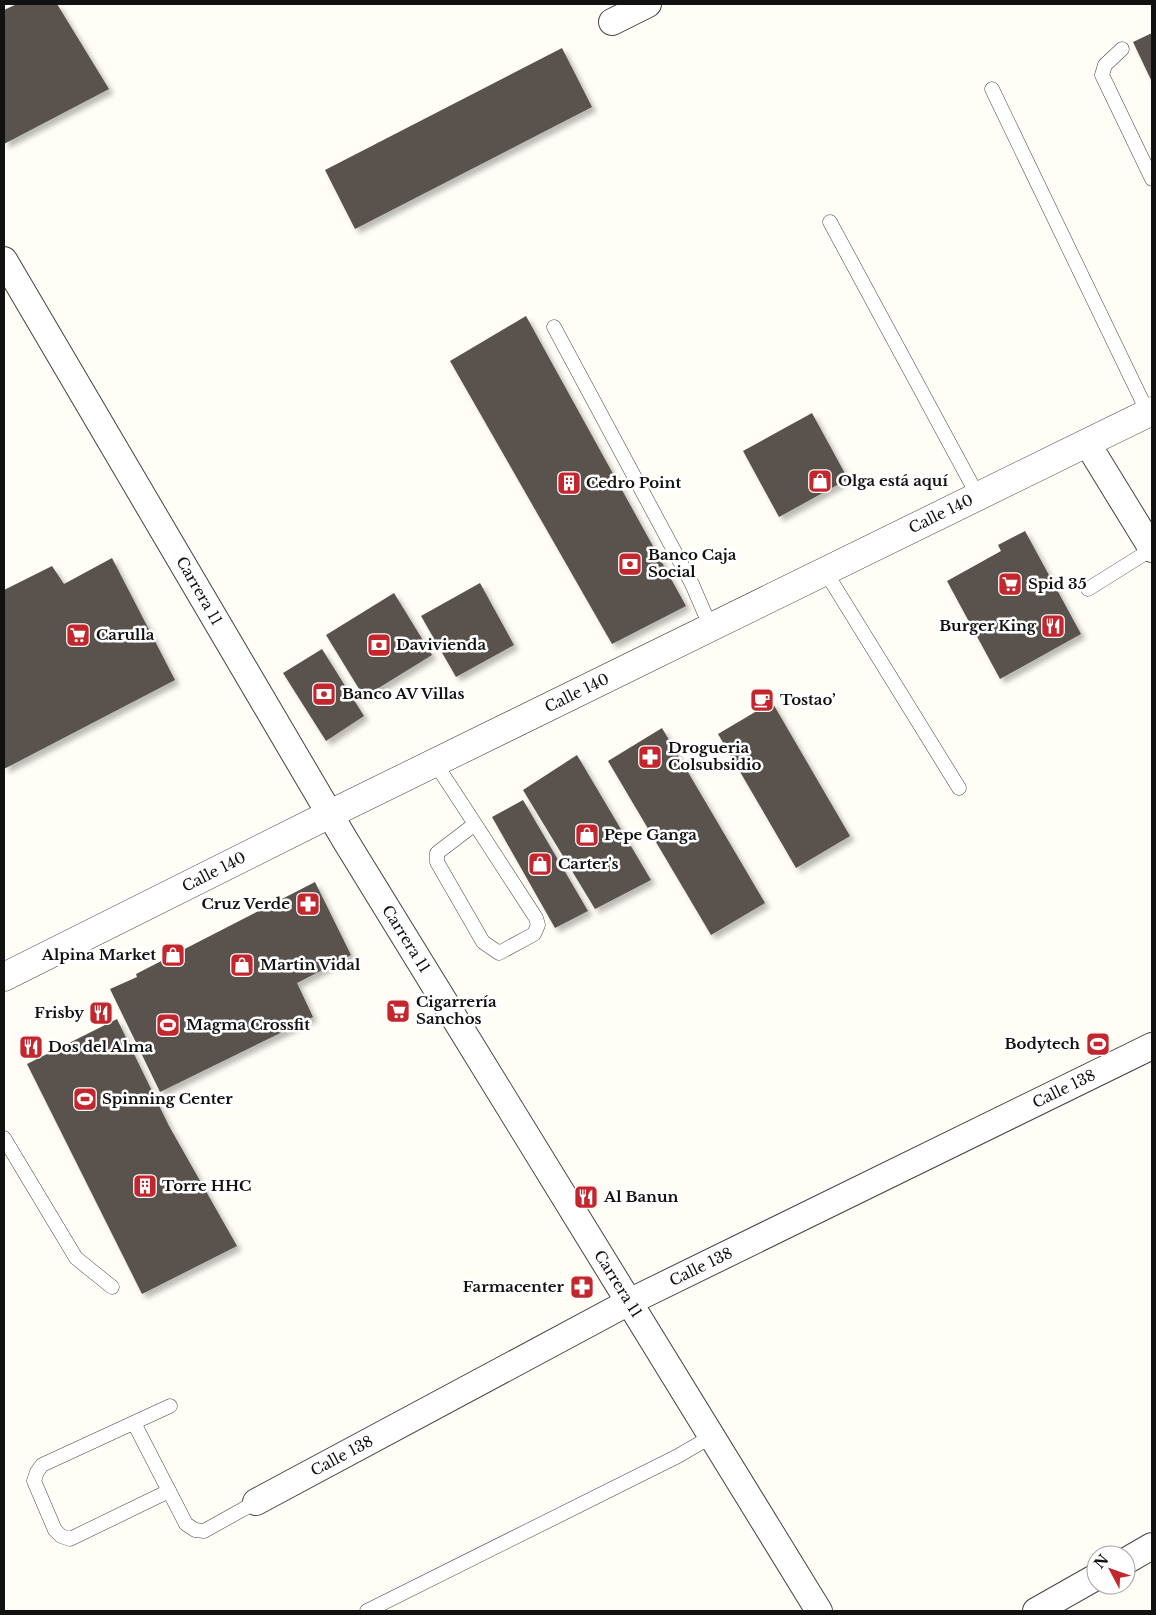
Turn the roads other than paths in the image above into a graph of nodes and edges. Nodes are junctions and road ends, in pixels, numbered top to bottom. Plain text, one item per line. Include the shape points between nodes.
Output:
1 (648, 4) edge
2 (612, 22) dead end
3 (1122, 49) dead end
4 (992, 89) dead end
5 (1152, 179) edge
6 (830, 222) dead end
7 (7, 272) edge
8 (554, 327) dead end
9 (1150, 412) edge
10 (1087, 442) junction
11 (978, 496) junction
12 (1152, 549) edge
13 (825, 571) junction
14 (1088, 589) dead end
15 (711, 628) junction
16 (435, 763) junction
17 (959, 788) dead end
18 (330, 814) junction
19 (475, 824) junction
20 (4, 977) edge
21 (1152, 1046) edge
22 (4, 1138) edge
23 (112, 1287) dead end
24 (629, 1302) junction
25 (170, 1406) dead end
26 (134, 1423) junction
27 (712, 1436) junction
28 (169, 1490) junction
29 (256, 1502) joint
30 (1152, 1546) edge
31 (1136, 1555) edge
32 (1086, 1583) edge
33 (367, 1611) edge
34 (819, 1611) edge
35 (1036, 1611) edge

1 - 2 street
3 - 5 lane via 1105,65 1102,75
4 - 9 lane
6 - 11 lane
7 - 18 street, Carrera 11
8 - 15 lane via 692,584
9 - 10 street, Calle 140
10 - 11 street, Calle 140
10 - 12 street
11 - 13 street, Calle 140
12 - 14 lane
13 - 15 street, Calle 140
13 - 17 lane
15 - 16 street, Calle 140
16 - 18 street, Calle 140
16 - 19 lane
18 - 20 street, Calle 140
18 - 24 street, Carrera 11
19 - 19 lane via 538,925 534,934 499,953 483,942 437,862 437,853
21 - 24 street, Calle 138
22 - 23 lane via 76,1258
24 - 27 street, Carrera 11
24 - 29 street, Calle 138
25 - 26 lane
26 - 28 lane
26 - 28 lane via 42,1465 34,1481 54,1530 70,1539
27 - 33 lane
27 - 34 street, Carrera 11
28 - 29 lane via 186,1524 195,1530 204,1531
30 - 31 street
32 - 35 street

